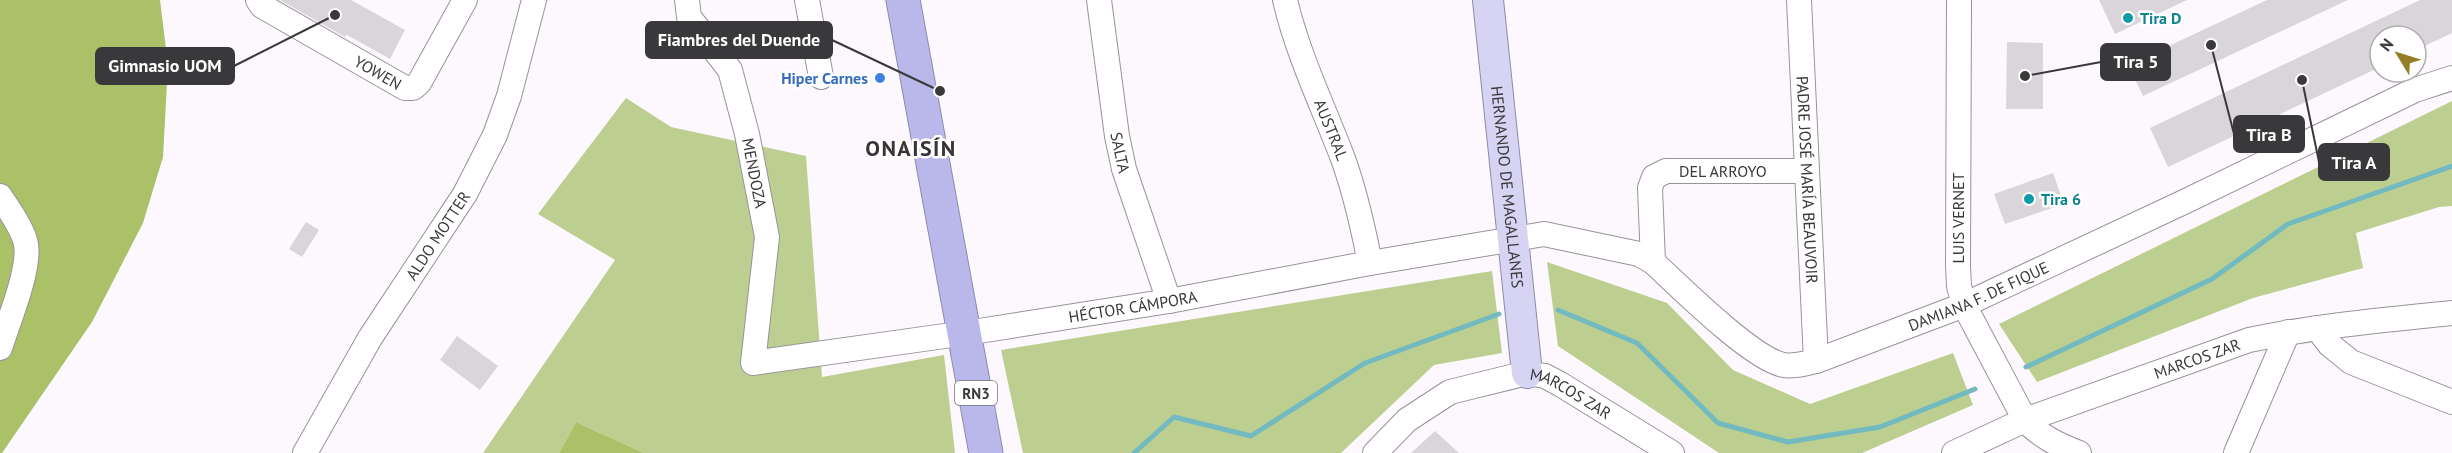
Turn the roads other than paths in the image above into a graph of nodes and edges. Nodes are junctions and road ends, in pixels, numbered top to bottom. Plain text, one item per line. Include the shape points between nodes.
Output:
1 (258, 0) edge
2 (465, 0) edge
3 (534, 0) edge
4 (687, 0) edge
5 (807, 0) edge
6 (903, 0) edge
7 (1099, 0) edge
8 (1285, 0) edge
9 (1488, 0) edge
10 (1799, 0) edge
11 (1959, 0) edge
12 (821, 77) dead end
13 (2452, 78) edge
14 (1807, 171) junction
15 (0, 196) edge
16 (1511, 239) junction
17 (1653, 262) junction
18 (1370, 263) junction
19 (1169, 301) junction
20 (1964, 305) junction
21 (2452, 314) edge
22 (2317, 328) junction
23 (2288, 332) junction
24 (966, 333) junction
25 (0, 348) edge
26 (1816, 361) junction
27 (753, 363) joint
28 (1527, 373) junction
29 (2452, 402) edge
30 (2025, 420) junction
31 (305, 453) edge
32 (986, 453) edge
33 (1376, 453) edge
34 (1672, 453) edge
35 (1954, 453) edge
36 (2079, 453) edge
37 (2236, 453) edge

1 - 2 street, YOWEN via 262,6 405,88 413,88
3 - 31 street, ALDO MOTTER via 495,135 465,194 370,338
4 - 27 street, MENDOZA via 689,17 730,70 767,237
5 - 12 street
6 - 24 highway, RN3
7 - 19 street, SALTA via 1124,169
8 - 18 street, AUSTRAL via 1304,65 1361,214
9 - 16 main road, HERNANDO DE MAGALLANES
10 - 14 street, PADRE JOSÉ MARÍA BEAUVOIR
11 - 20 street, LUIS VERNET via 1958,265
13 - 20 street, DAMIANA F. DE FIQUE via 2415,90
14 - 17 street, DEL ARROYO via 1666,171 1654,177 1650,188
14 - 26 street, PADRE JOSÉ MARÍA BEAUVOIR
15 - 25 street via 19,225 28,258
16 - 17 street, DAMIANA F. DE FIQUE via 1558,236 1639,254
16 - 18 street, HÉCTOR CÁMPORA
16 - 28 main road, HERNANDO DE MAGALLANES
17 - 26 street, DAMIANA F. DE FIQUE via 1757,353 1785,366
18 - 19 street, HÉCTOR CÁMPORA
19 - 24 street, HÉCTOR CÁMPORA
20 - 26 street, DAMIANA F. DE FIQUE
20 - 30 street, LUIS VERNET
21 - 22 street, MARCOS ZAR
22 - 23 street, MARCOS ZAR
22 - 29 street via 2351,362
23 - 30 street, MARCOS ZAR via 2249,340
23 - 37 street
24 - 27 street, HÉCTOR CÁMPORA
24 - 32 highway, RN3
28 - 33 street, MARCOS ZAR via 1450,392 1407,420
28 - 34 street, MARCOS ZAR via 1560,384
30 - 35 street, MARCOS ZAR
30 - 36 street via 2049,441

